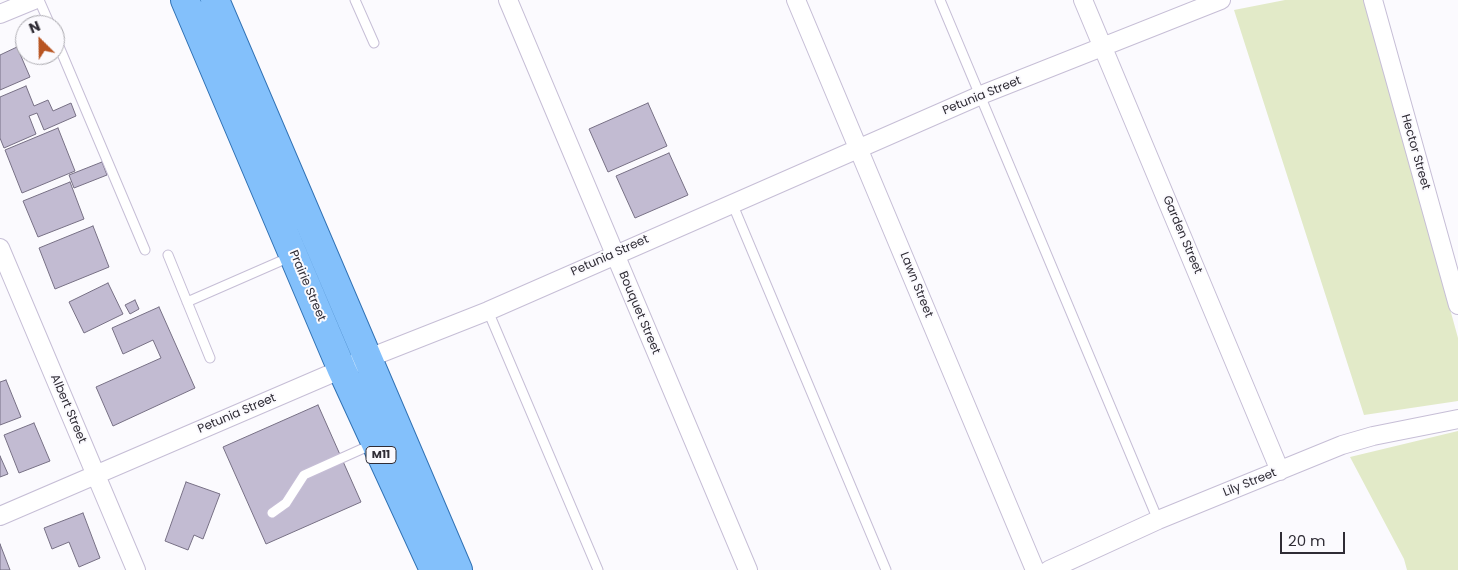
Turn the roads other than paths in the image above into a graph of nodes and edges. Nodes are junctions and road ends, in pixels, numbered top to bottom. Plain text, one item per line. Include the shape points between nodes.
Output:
1 (34, 0) edge
2 (39, 0) edge
3 (185, 0) edge
4 (215, 0) edge
5 (355, 0) edge
6 (508, 0) edge
7 (796, 0) edge
8 (940, 0) edge
9 (1084, 0) edge
10 (1221, 0) edge
11 (1373, 0) edge
12 (0, 14) edge
13 (46, 15) edge
14 (374, 43) dead end
15 (1104, 48) junction
16 (65, 61) edge
17 (981, 95) junction
18 (859, 149) junction
19 (732, 204) junction
20 (0, 248) edge
21 (145, 250) dead end
22 (614, 254) junction
23 (168, 255) dead end
24 (294, 255) junction
25 (187, 302) junction
26 (1458, 304) edge
27 (488, 311) junction
28 (210, 358) dead end
29 (367, 359) junction
30 (342, 370) junction
31 (1458, 419) edge
32 (376, 443) junction
33 (1280, 471) junction
34 (95, 474) junction
35 (272, 513) dead end
36 (0, 516) edge
37 (1158, 520) junction
38 (136, 570) edge
39 (434, 570) edge
40 (458, 570) edge
41 (598, 570) edge
42 (748, 570) edge
43 (886, 570) edge
44 (1035, 570) edge
45 (1049, 570) edge

1 - 12 street
2 - 13 lane
3 - 24 main road, Prairie Street
4 - 29 main road
5 - 14 lane
6 - 22 street, Bouquet Street
7 - 18 street, Lawn Street
8 - 17 lane
9 - 15 street, Garden Street
10 - 15 street, Petunia Street
11 - 26 street, Hector Street
15 - 17 street, Petunia Street
15 - 33 street, Garden Street
16 - 21 lane
17 - 18 street, Petunia Street
17 - 37 lane
18 - 19 street, Petunia Street
18 - 44 street, Lawn Street
19 - 22 street, Petunia Street
19 - 43 lane
20 - 34 street, Albert Street
22 - 27 street, Petunia Street
22 - 42 street, Bouquet Street
23 - 25 lane
24 - 25 lane
24 - 30 main road, Prairie Street
25 - 28 lane
27 - 29 street, Petunia Street
27 - 41 lane
29 - 30 street, Petunia Street
29 - 40 main road, M11
30 - 32 main road, Prairie Street / M11
30 - 34 street, Petunia Street
31 - 33 street, Lily Street via 1342,445
32 - 35 lane via 304,475 286,502
32 - 39 main road, Prairie Street / M11
33 - 37 street, Lily Street
34 - 36 street, Petunia Street
34 - 38 street, Albert Street
37 - 45 street, Lily Street

